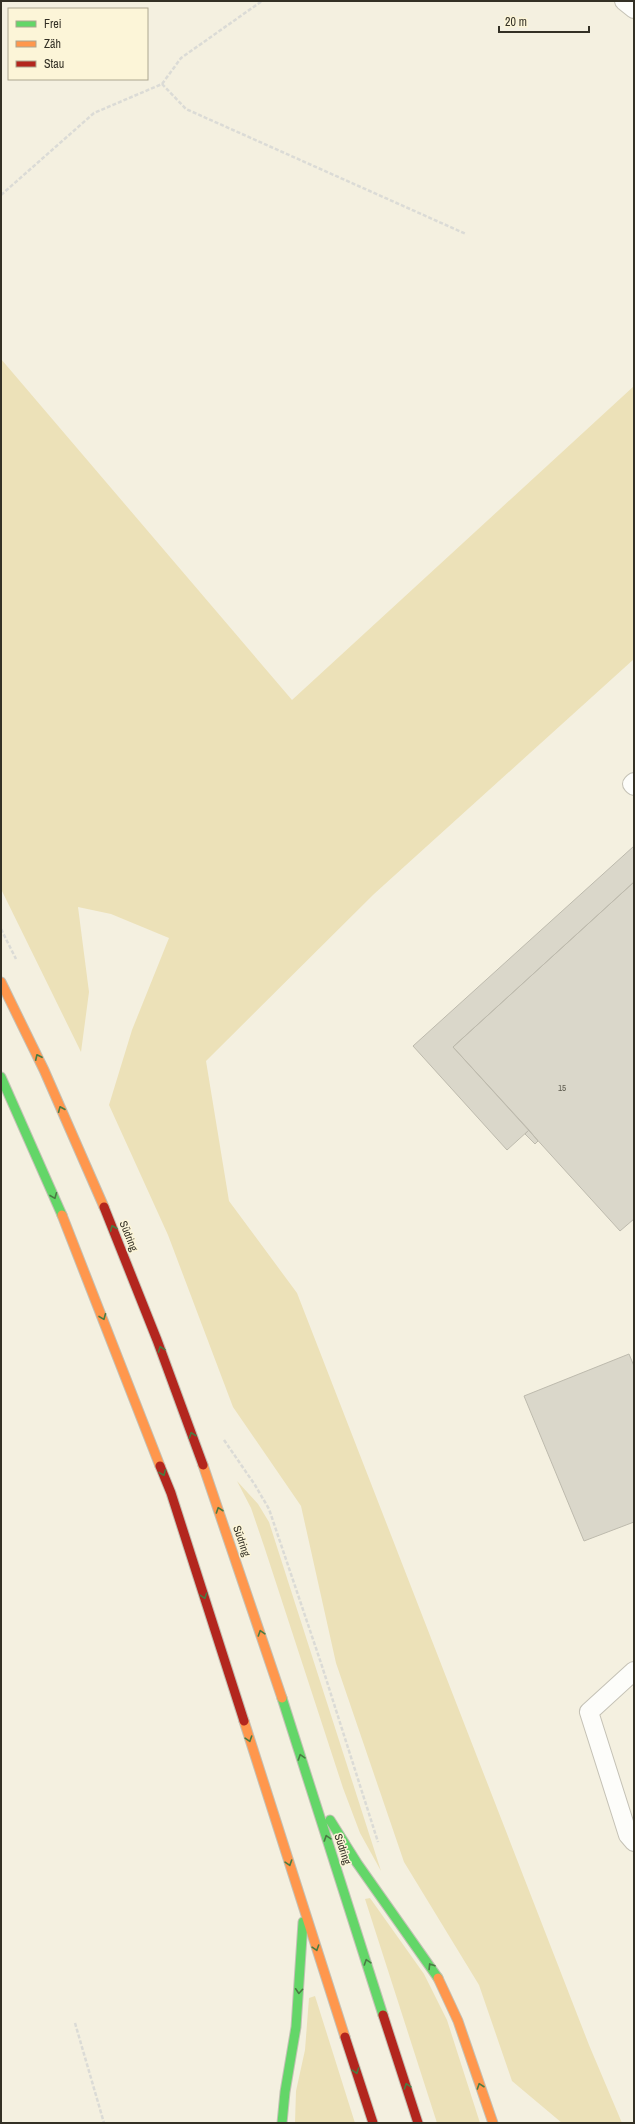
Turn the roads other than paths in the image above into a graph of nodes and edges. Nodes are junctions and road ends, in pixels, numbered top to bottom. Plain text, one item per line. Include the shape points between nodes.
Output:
1 (624, 1) edge
2 (634, 9) edge
3 (634, 782) edge
4 (634, 786) edge
5 (1, 982) edge
6 (1, 1077) edge
7 (634, 1671) edge
8 (313, 1794) junction
9 (634, 1842) edge
10 (304, 1910) junction
11 (282, 2123) edge
12 (373, 2123) edge
13 (418, 2123) edge
14 (493, 2123) edge

1 - 2 lane
3 - 4 lane
8 -> 5 main road, Südring via 257,1621 175,1385 116,1236 54,1092
6 -> 10 main road via 39,1160 94,1293 171,1493
7 - 9 lane via 589,1712 628,1835
13 -> 8 main road, Südring
14 -> 8 main road via 458,2021 442,1984 357,1863
10 -> 11 main road via 296,2027
10 -> 12 main road

